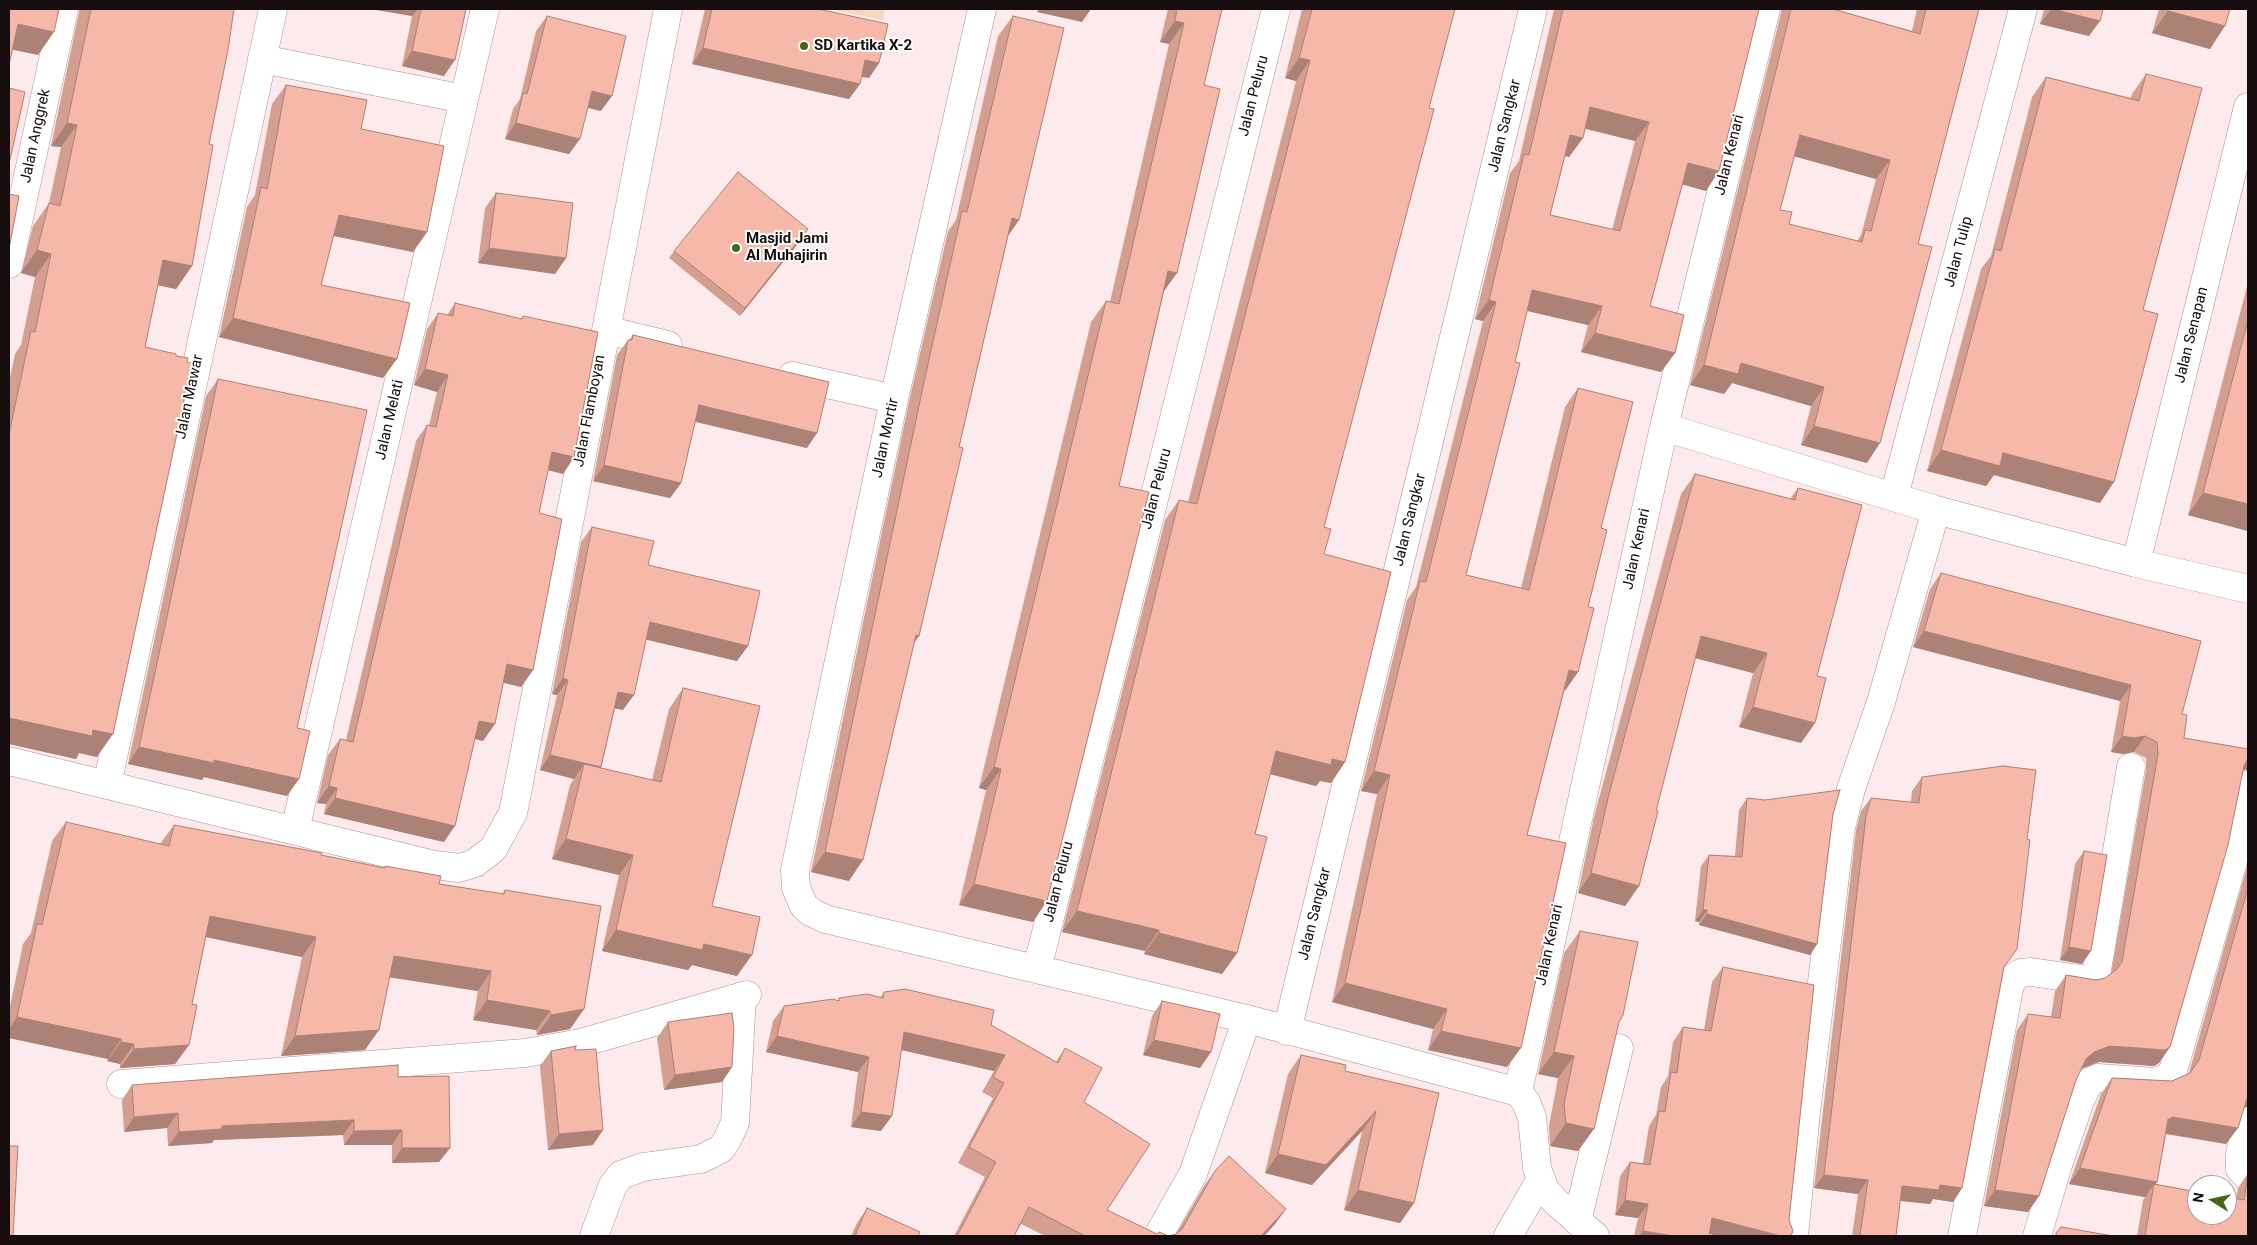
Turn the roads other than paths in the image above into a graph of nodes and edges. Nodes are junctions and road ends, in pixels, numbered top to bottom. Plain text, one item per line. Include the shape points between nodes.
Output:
1 (64, 9) edge
2 (273, 9) edge
3 (485, 9) edge
4 (668, 9) edge
5 (982, 9) edge
6 (1276, 9) edge
7 (1533, 9) edge
8 (1766, 9) edge
9 (2023, 9) edge
10 (262, 59) junction
11 (464, 99) junction
12 (2248, 107) edge
13 (9, 264) edge
14 (606, 330) junction
15 (692, 351) edge
16 (768, 370) edge
17 (194, 378) junction
18 (222, 384) edge
19 (894, 400) junction
20 (362, 412) edge
21 (390, 418) junction
22 (1664, 427) junction
23 (1894, 496) junction
24 (1936, 510) junction
25 (2136, 562) junction
26 (2248, 589) edge
27 (9, 761) edge
28 (2131, 767) dead end
29 (107, 785) junction
30 (2248, 785) edge
31 (295, 830) junction
32 (1037, 969) junction
33 (1247, 1019) junction
34 (1287, 1031) junction
35 (1618, 1048) edge
36 (121, 1084) dead end
37 (1518, 1092) junction
38 (2248, 1122) edge
39 (2248, 1177) edge
40 (1541, 1179) junction
41 (1586, 1228) edge
42 (594, 1236) edge
43 (1158, 1236) edge
44 (1508, 1236) edge
45 (1794, 1236) edge
46 (1962, 1236) edge
47 (2037, 1236) edge

1 - 13 street, Jalan Anggrek
2 - 10 street, Jalan Mawar
3 - 11 street, Jalan Melati
4 - 14 street, Jalan Flamboyan
5 - 19 street, Jalan Mortir
6 - 32 street, Jalan Peluru
7 - 34 street, Jalan Sangkar
8 - 22 street, Jalan Kenari
9 - 23 street, Jalan Tulip
10 - 11 street
10 - 17 street, Jalan Mawar
11 - 21 street, Jalan Melati
12 - 25 street, Jalan Senapan
14 - 15 street
14 - 31 street, Jalan Flamboyan via 513,813 493,849 475,863 459,868 434,865
16 - 19 street
17 - 18 street
17 - 29 street, Jalan Mawar
19 - 32 street, Jalan Mortir via 795,870 796,888 804,906 826,920
20 - 21 street
21 - 31 street, Jalan Melati
22 - 23 street
22 - 37 street, Jalan Kenari
23 - 24 street
24 - 25 street
24 - 45 street via 1841,827
25 - 26 street
27 - 29 street, Jalan Flamboyan
28 - 46 street via 2097,970 2087,980 2021,973 2010,984
29 - 31 street, Jalan Flamboyan
30 - 47 street via 2232,865 2174,1071 2156,1082 2098,1078 2089,1082 2058,1165
32 - 33 street
33 - 34 street
33 - 43 street via 1192,1174
34 - 37 street
35 - 41 street
36 - 42 street via 525,1052 581,1043 745,996 736,1115 727,1140 721,1149 701,1159 643,1167 620,1175 612,1185
37 - 40 street via 1532,1117
38 - 39 street via 2240,1154 2240,1169
40 - 41 street via 1545,1190
40 - 44 street

